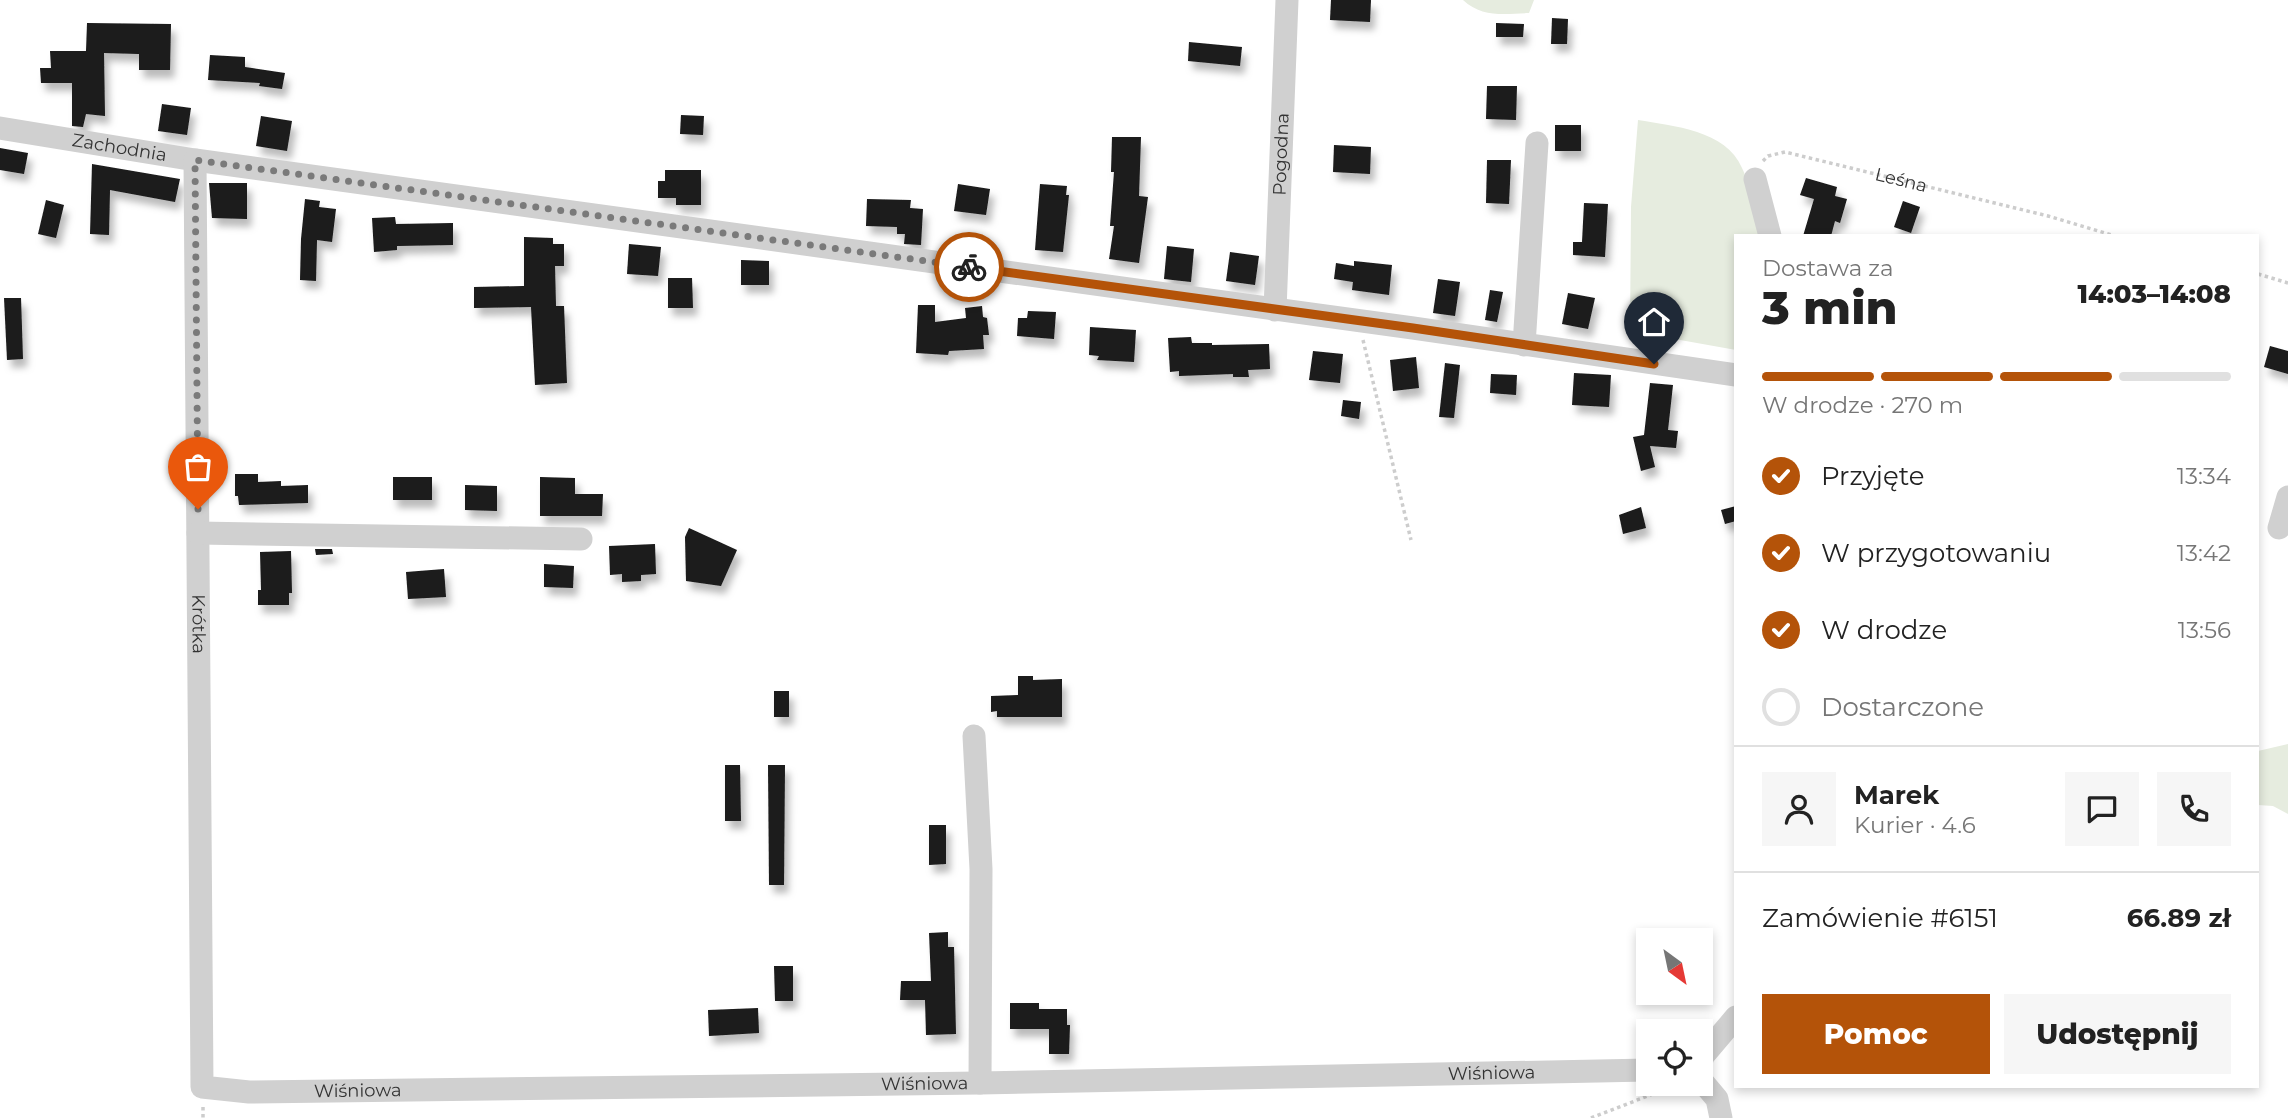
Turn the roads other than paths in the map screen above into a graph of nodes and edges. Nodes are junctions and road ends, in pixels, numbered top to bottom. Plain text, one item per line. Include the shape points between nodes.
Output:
1 (1287, 0) edge
2 (0, 128) edge
3 (1536, 143) dead end
4 (195, 160) junction
5 (1755, 180) road end
6 (1769, 234) edge
7 (1275, 310) junction
8 (1524, 345) junction
9 (1734, 375) edge
10 (2288, 496) edge
11 (2275, 527) edge
12 (198, 533) junction
13 (581, 538) dead end
14 (974, 736) dead end
15 (1734, 1019) edge
16 (1713, 1044) edge
17 (1636, 1070) edge
18 (980, 1083) junction
19 (202, 1087) joint
20 (1713, 1094) edge
21 (1721, 1118) edge

1 - 7 street, Pogodna
2 - 4 street, Zachodnia
3 - 8 street
4 - 7 street, Zachodnia
4 - 12 street, Krótka
5 - 6 street
7 - 8 street, Zachodnia
8 - 9 street, Zachodnia
10 - 11 street
12 - 13 street
12 - 19 street, Krótka
14 - 18 street via 981,869
15 - 16 street
17 - 18 street, Wiśniowa
18 - 19 street, Wiśniowa via 249,1092
20 - 21 street

